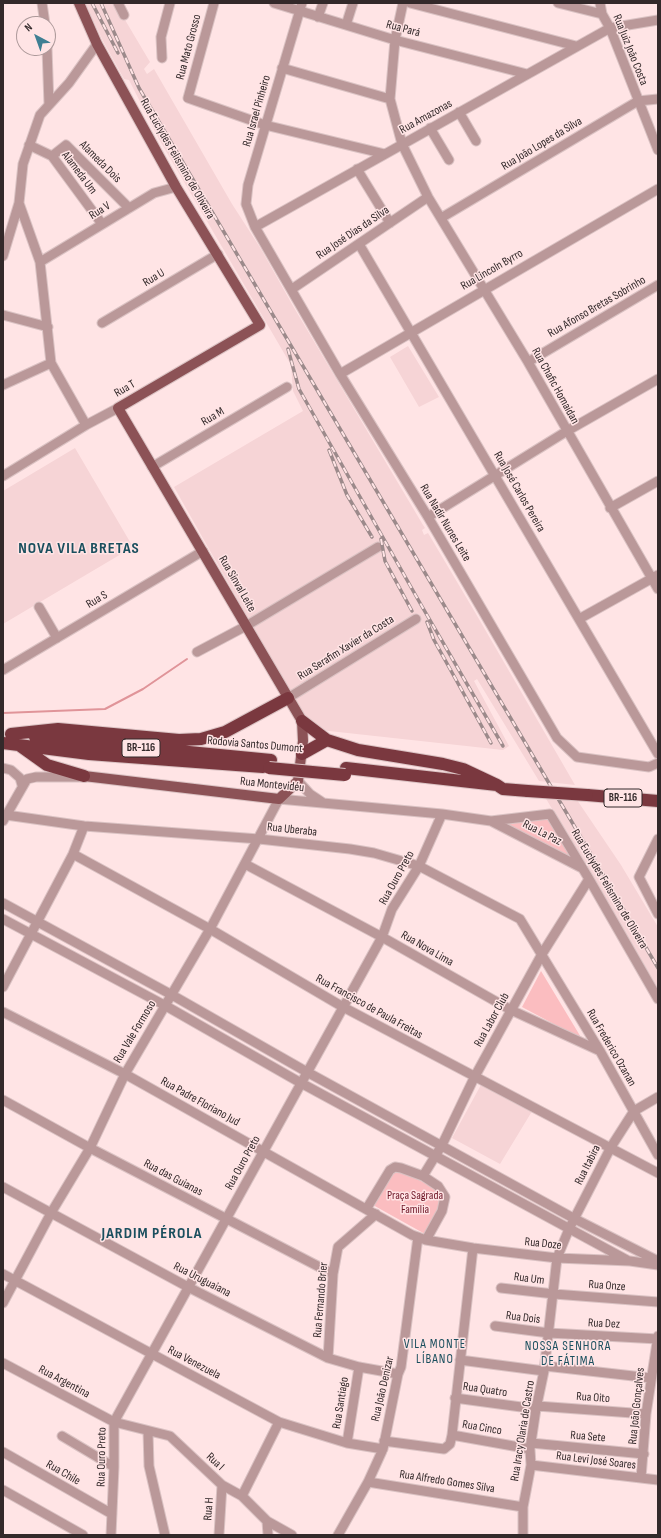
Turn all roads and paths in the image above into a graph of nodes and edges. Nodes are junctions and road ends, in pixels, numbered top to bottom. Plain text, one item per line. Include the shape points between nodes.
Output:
1 (42, 3) edge
2 (79, 3) edge
3 (118, 3) edge
4 (170, 3) edge
5 (214, 3) edge
6 (274, 3) edge
7 (323, 3) edge
8 (353, 3) edge
9 (404, 3) edge
10 (410, 3) edge
11 (558, 3) edge
12 (600, 3) edge
13 (301, 7) edge
14 (602, 14) junction
15 (124, 15) dead end
16 (44, 16) edge
17 (318, 17) junction
18 (658, 20) edge
19 (346, 25) junction
20 (610, 28) junction
21 (394, 40) junction
22 (97, 44) junction
23 (576, 46) junction
24 (47, 56) edge
25 (162, 58) dead end
26 (282, 68) junction
27 (527, 74) junction
28 (390, 99) junction
29 (658, 99) edge
30 (638, 102) junction
31 (49, 105) junction
32 (459, 112) junction
33 (265, 125) junction
34 (430, 128) junction
35 (476, 141) dead end
36 (402, 144) junction
37 (29, 145) junction
38 (658, 150) edge
39 (385, 154) junction
40 (52, 156) junction
41 (449, 160) dead end
42 (357, 170) junction
43 (176, 187) junction
44 (658, 189) edge
45 (428, 197) junction
46 (19, 203) junction
47 (129, 208) junction
48 (441, 218) junction
49 (390, 223) junction
50 (102, 224) junction
51 (255, 227) junction
52 (359, 244) junction
53 (218, 254) junction
54 (3, 256) edge
55 (40, 262) junction
56 (658, 285) edge
57 (484, 288) junction
58 (292, 289) junction
59 (3, 315) edge
60 (102, 323) dead end
61 (260, 325) joint
62 (48, 327) junction
63 (411, 332) junction
64 (528, 362) junction
65 (51, 363) junction
66 (340, 374) junction
67 (658, 379) edge
68 (3, 385) edge
69 (286, 388) dead end
70 (118, 408) junction
71 (86, 425) junction
72 (567, 432) junction
73 (152, 467) junction
74 (3, 476) edge
75 (496, 476) junction
76 (658, 481) edge
77 (610, 508) junction
78 (428, 517) junction
79 (378, 547) dead end
80 (203, 551) junction
81 (655, 577) edge
82 (658, 589) edge
83 (38, 607) dead end
84 (416, 619) dead end
85 (579, 619) junction
86 (246, 626) junction
87 (57, 638) junction
88 (196, 652) dead end
89 (3, 670) edge
90 (288, 698) junction
91 (302, 721) junction
92 (9, 739) edge
93 (327, 740) junction
94 (89, 754) junction
95 (302, 754) junction
96 (658, 754) edge
97 (658, 763) edge
98 (270, 764) junction
99 (3, 768) edge
100 (84, 776) junction
101 (298, 781) junction
102 (22, 785) junction
103 (500, 787) junction
104 (279, 799) junction
105 (658, 801) edge
106 (323, 803) junction
107 (442, 814) junction
108 (550, 814) joint
109 (5, 818) edge
110 (491, 821) junction
111 (84, 826) junction
112 (259, 839) junction
113 (657, 844) edge
114 (73, 854) junction
115 (245, 864) junction
116 (419, 866) junction
117 (582, 868) junction
118 (589, 879) junction
119 (3, 903) edge
120 (658, 914) edge
121 (3, 919) edge
122 (37, 921) junction
123 (210, 929) junction
124 (31, 933) junction
125 (382, 938) junction
126 (542, 954) junction
127 (3, 987) edge
128 (172, 995) junction
129 (658, 998) edge
130 (166, 1006) junction
131 (343, 1007) junction
132 (511, 1010) junction
133 (3, 1012) edge
134 (600, 1051) junction
135 (307, 1072) junction
136 (125, 1074) junction
137 (474, 1078) junction
138 (301, 1083) junction
139 (658, 1097) edge
140 (3, 1100) edge
141 (634, 1111) junction
142 (442, 1145) junction
143 (611, 1147) junction
144 (90, 1148) junction
145 (262, 1151) junction
146 (436, 1155) junction
147 (658, 1155) edge
148 (658, 1173) edge
149 (423, 1176) junction
150 (3, 1187) edge
151 (367, 1208) junction
152 (51, 1213) junction
153 (376, 1214) junction
154 (575, 1219) junction
155 (225, 1220) junction
156 (569, 1230) junction
157 (422, 1238) junction
158 (473, 1248) junction
159 (557, 1258) junction
160 (630, 1261) junction
161 (658, 1261) edge
162 (658, 1265) edge
163 (3, 1274) edge
164 (333, 1274) junction
165 (15, 1280) junction
166 (188, 1287) junction
167 (501, 1288) dead end
168 (554, 1294) junction
169 (658, 1302) edge
170 (3, 1303) edge
171 (495, 1326) dead end
172 (549, 1333) junction
173 (658, 1337) edge
174 (152, 1354) junction
175 (328, 1358) junction
176 (460, 1360) junction
177 (3, 1363) edge
178 (359, 1367) junction
179 (544, 1369) junction
180 (398, 1374) junction
181 (651, 1378) junction
182 (455, 1398) junction
183 (537, 1407) junction
184 (646, 1414) junction
185 (114, 1422) junction
186 (279, 1422) junction
187 (148, 1432) junction
188 (452, 1435) junction
189 (62, 1436) dead end
190 (347, 1443) junction
191 (383, 1445) junction
192 (531, 1446) junction
193 (3, 1452) edge
194 (644, 1454) junction
195 (531, 1465) junction
196 (114, 1467) junction
197 (641, 1478) junction
198 (658, 1480) edge
199 (368, 1482) junction
200 (222, 1485) junction
201 (3, 1490) edge
202 (242, 1496) junction
203 (523, 1507) junction
204 (112, 1514) junction
205 (267, 1521) junction
206 (83, 1535) edge
207 (111, 1535) edge
208 (165, 1535) edge
209 (219, 1535) edge
210 (268, 1535) edge
211 (292, 1535) edge
212 (338, 1535) edge
213 (523, 1535) edge

1 - 16 street
2 - 22 main road, Rua Euclydes Felismino de Oliveira
3 - 15 street
4 - 25 street via 161,37
5 - 33 street, Rua Mato Grosso via 188,98
6 - 13 street, Rua Pará
7 - 17 street
8 - 19 street
9 - 21 street, Rua Chafic Homaidan
10 - 23 street
11 - 14 street
12 - 14 street, Rua Juiz João Costa
13 - 17 street, Rua Pará
13 - 26 street, Rua Israel Pinheiro
14 - 20 street, Rua Juiz João Costa
17 - 19 street, Rua Pará
18 - 20 street, Rua Amazonas
19 - 21 street, Rua Pará
20 - 23 street, Rua Amazonas
20 - 30 street, Rua Juiz João Costa
21 - 27 street, Rua Pará
21 - 28 street, Rua Chafic Homaidan
22 - 31 street via 69,84
22 - 43 main road, Rua Euclydes Felismino de Oliveira
23 - 27 street, Rua Amazonas
24 - 31 street
26 - 28 street
26 - 33 street, Rua Israel Pinheiro
27 - 32 street, Rua Amazonas
28 - 36 street, Rua Chafic Homaidan
29 - 30 street, Rua João Lopes da Silva
30 - 38 street, Rua Juiz João Costa
30 - 48 street, Rua João Lopes da Silva
31 - 37 street via 40,115
32 - 34 street, Rua Amazonas
32 - 35 street
33 - 39 street
33 - 51 street, Rua Israel Pinheiro via 246,204
34 - 36 street, Rua Amazonas
34 - 41 street
36 - 39 street, Rua Amazonas
36 - 45 street, Rua Chafic Homaidan
37 - 40 street, Alameda Um
37 - 46 street via 23,164
39 - 42 street, Rua Amazonas
40 - 47 street, Alameda Dois via 66,145
40 - 50 street, Alameda Um
42 - 49 street
42 - 51 street, Rua Amazonas
43 - 47 street, Rua V via 154,193
43 - 53 main road, Rua Euclydes Felismino de Oliveira
44 - 57 street, Rua Lincoln Byrro
45 - 48 street, Rua Chafic Homaidan
45 - 49 street, Rua José Dias da Silva
46 - 54 street
46 - 55 street
47 - 50 street, Rua V
48 - 57 street, Rua Chafic Homaidan
49 - 52 street, Rua José Dias da Silva
50 - 55 street, Rua V
51 - 58 street, Rua Nadir Nunes Leite
52 - 58 street, Rua José Dias da Silva
52 - 63 street, Rua José Carlos Pereira
53 - 60 street, Rua U
53 - 61 main road, Rua Euclydes Felismino de Oliveira
55 - 62 street
56 - 64 street, Rua Afonso Bretas Sobrinho
57 - 63 street, Rua Lincoln Byrro
57 - 64 street, Rua Chafic Homaidan
58 - 66 street, Rua Nadir Nunes Leite
59 - 62 street
61 - 70 main road, Rua T
62 - 65 street
63 - 66 street, Rua Lincoln Byrro
63 - 75 street, Rua José Carlos Pereira
64 - 72 street, Rua Chafic Homaidan
65 - 68 street
65 - 71 street
66 - 78 street, Rua Nadir Nunes Leite
67 - 72 street
69 - 73 street, Rua M
70 - 71 street, Rua T
70 - 73 main road, Rua Sinval Leite
71 - 74 street, Rua T
72 - 75 street
72 - 77 street, Rua Chafic Homaidan
73 - 80 main road, Rua Sinval Leite
75 - 78 street
75 - 85 street, Rua José Carlos Pereira
76 - 77 street
77 - 81 street, Rua Chafic Homaidan
78 - 97 street, Rua Nadir Nunes Leite via 557,738 577,757 650,767
79 - 86 street
80 - 86 main road, Rua Sinval Leite
80 - 87 street, Rua S
81 - 82 street, Rua Chafic Homaidan
81 - 85 street
83 - 87 street
84 - 90 street, Rua Serafim Xavier da Costa
85 - 96 street, Rua José Carlos Pereira
86 - 88 street
86 - 90 main road, Rua Sinval Leite
87 - 89 street, Rua S
90 - 91 main road, Rua Sinval Leite
90 - 92 highway via 225,732 201,739 179,740 58,729
91 - 93 highway
91 - 95 main road
92 - 94 highway, Rodovia Santos Dumont / BR-116
92 - 98 highway, Rodovia Santos Dumont / BR-116
92 - 100 highway via 47,765
93 - 95 highway
93 - 103 highway via 372,753 463,769
94 - 98 highway, Rodovia Santos Dumont / BR-116
94 - 100 highway via 82,757 78,763 79,771
95 - 101 main road
98 - 103 highway, Rodovia Santos Dumont / BR-116, bridge via 345,771 498,792
99 - 102 street via 16,774
100 - 102 street, Rua Montevidéu via 36,777 27,779
100 - 104 main road, Rua Montevidéu
101 - 104 main road, Rua Vale Formoso
101 - 106 street
102 - 109 street
103 - 105 highway, Rodovia Santos Dumont / BR-116, bridge
104 - 106 street, Rua Montevidéu
104 - 112 street, Rua Vale Formoso
106 - 107 street, Rua Montevidéu
107 - 110 street, Rua Montevidéu
107 - 116 street, Rua Ouro Preto
108 - 110 street, Rua Montevidéu
108 - 117 street, Rua Euclydes Felismino de Oliveira
109 - 111 street, Rua Uberaba
110 - 117 street, Rua La Paz
111 - 112 street, Rua Uberaba
111 - 114 street
112 - 115 street, Rua Vale Formoso
112 - 116 street, Rua Uberaba via 366,851
113 - 120 street via 639,877
114 - 122 street
114 - 123 street, Rua Francisco de Paula Freitas
115 - 123 street, Rua Vale Formoso
115 - 125 street, Rua Nova Lima
116 - 125 street, Rua Ouro Preto via 392,909
116 - 126 street, Rua Uberaba via 520,919
117 - 118 street, Rua Euclydes Felismino de Oliveira
118 - 126 street, Rua Labor Club
118 - 129 street, Rua Euclydes Felismino de Oliveira
119 - 122 street
121 - 124 street
122 - 124 street
122 - 128 street
123 - 128 street, Rua Vale Formoso
123 - 131 street, Rua Francisco de Paula Freitas
124 - 127 street
124 - 130 street
125 - 131 street, Rua Ouro Preto
125 - 132 street, Rua Nova Lima
126 - 132 street, Rua Labor Club
126 - 134 street, Rua Frederico Ozanan
128 - 130 street, Rua Vale Formoso
128 - 135 street
130 - 136 street, Rua Vale Formoso
130 - 138 street
131 - 135 street, Rua Ouro Preto
131 - 137 street, Rua Francisco de Paula Freitas
132 - 134 street, Rua Nova Lima
132 - 137 street, Rua Labor Club
133 - 136 street, Rua Padre Floriano Jud
134 - 141 street, Rua Frederico Ozanan
135 - 138 street, Rua Ouro Preto
135 - 142 street
136 - 144 street, Rua Vale Formoso
136 - 145 street, Rua Padre Floriano Jud
137 - 142 street, Rua Labor Club
137 - 143 street, Rua Francisco de Paula Freitas
138 - 145 street, Rua Ouro Preto
138 - 146 street
139 - 141 street, Rua Itabira
140 - 144 street, Rua das Guianas
141 - 143 street, Rua Itabira
141 - 147 street, Rua Frederico Ozanan
142 - 146 street, Rua Labor Club
142 - 154 street
143 - 148 street, Rua Francisco de Paula Freitas
143 - 154 street, Rua Itabira
144 - 152 street, Rua Vale Formoso
144 - 155 street, Rua das Guianas
145 - 151 street, Rua Padre Floriano Jud
145 - 155 street, Rua Ouro Preto
146 - 149 street, Rua Labor Club
146 - 156 street
149 - 151 street via 395,1167 390,1170
149 - 157 street via 438,1186 445,1197 442,1211
150 - 152 street, Rua Uruguaiana
151 - 153 street, Rua Padre Floriano Jud
152 - 165 street, Rua Vale Formoso
152 - 166 street, Rua Uruguaiana
153 - 157 street, Rua Padre Floriano Jud
153 - 164 street, Rua Fernando Brier via 338,1247
154 - 156 street, Rua Itabira
154 - 161 street
155 - 164 street, Rua das Guianas
155 - 166 street, Rua Ouro Preto
156 - 159 street, Rua Itabira
156 - 160 street
157 - 158 street, Rua Doze
157 - 180 street, Rua João Denizar
158 - 159 street, Rua Doze
158 - 176 street
159 - 160 street, Rua Doze
159 - 168 street, Rua Iracy Olaria de Castro
160 - 162 street, Rua Doze
163 - 165 street, Rua Venezuela
164 - 175 street, Rua Fernando Brier
165 - 170 street, Rua Vale Formoso
165 - 174 street, Rua Venezuela
166 - 174 street, Rua Ouro Preto
166 - 175 street, Rua Uruguaiana
167 - 168 street, Rua Um
168 - 169 street, Rua Onze
168 - 172 street, Rua Iracy Olaria de Castro
171 - 172 street, Rua Dois
172 - 173 street, Rua Dez
172 - 179 street, Rua Iracy Olaria de Castro
173 - 181 street, Rua João Gonçalves
174 - 185 street, Rua Ouro Preto
174 - 186 street, Rua Venezuela
175 - 178 street, Rua Uruguaiana
176 - 179 street
176 - 182 street
177 - 185 street, Rua Argentina
178 - 180 street, Rua Uruguaiana
178 - 190 street, Rua Santiago
179 - 181 street
179 - 183 street, Rua Iracy Olaria de Castro
180 - 191 street, Rua João Denizar
181 - 184 street, Rua João Gonçalves
182 - 183 street, Rua Quatro
182 - 188 street
183 - 184 street, Rua Oito
183 - 192 street, Rua Iracy Olaria de Castro
184 - 194 street, Rua João Gonçalves
185 - 187 street, Rua I
185 - 196 street, Rua Ouro Preto
186 - 190 street, Rua Venezuela
186 - 202 street
187 - 200 street, Rua I via 170,1436
187 - 208 street via 149,1466
188 - 191 street, Rua Venezuela via 447,1448 444,1449
188 - 192 street, Rua Cinco
189 - 196 street
190 - 191 street, Rua Venezuela
191 - 199 street, Rua João Denizar
192 - 194 street, Rua Sete
192 - 195 street, Rua Iracy Olaria de Castro
193 - 204 street, Rua Chile
194 - 197 street, Rua João Gonçalves
195 - 197 street, Rua Levi José Soares
195 - 203 street, Rua Iracy Olaria de Castro
196 - 204 street, Rua Ouro Preto
197 - 198 street, Rua Levi José Soares
199 - 203 street, Rua Alfredo Gomes Silva
199 - 212 street, Rua João Denizar
200 - 202 street, Rua I
200 - 209 street, Rua H
201 - 206 street
202 - 205 street, Rua I
203 - 213 street, Rua Iracy Olaria de Castro
204 - 207 street, Rua Ouro Preto
205 - 210 street
205 - 211 street, Rua I

